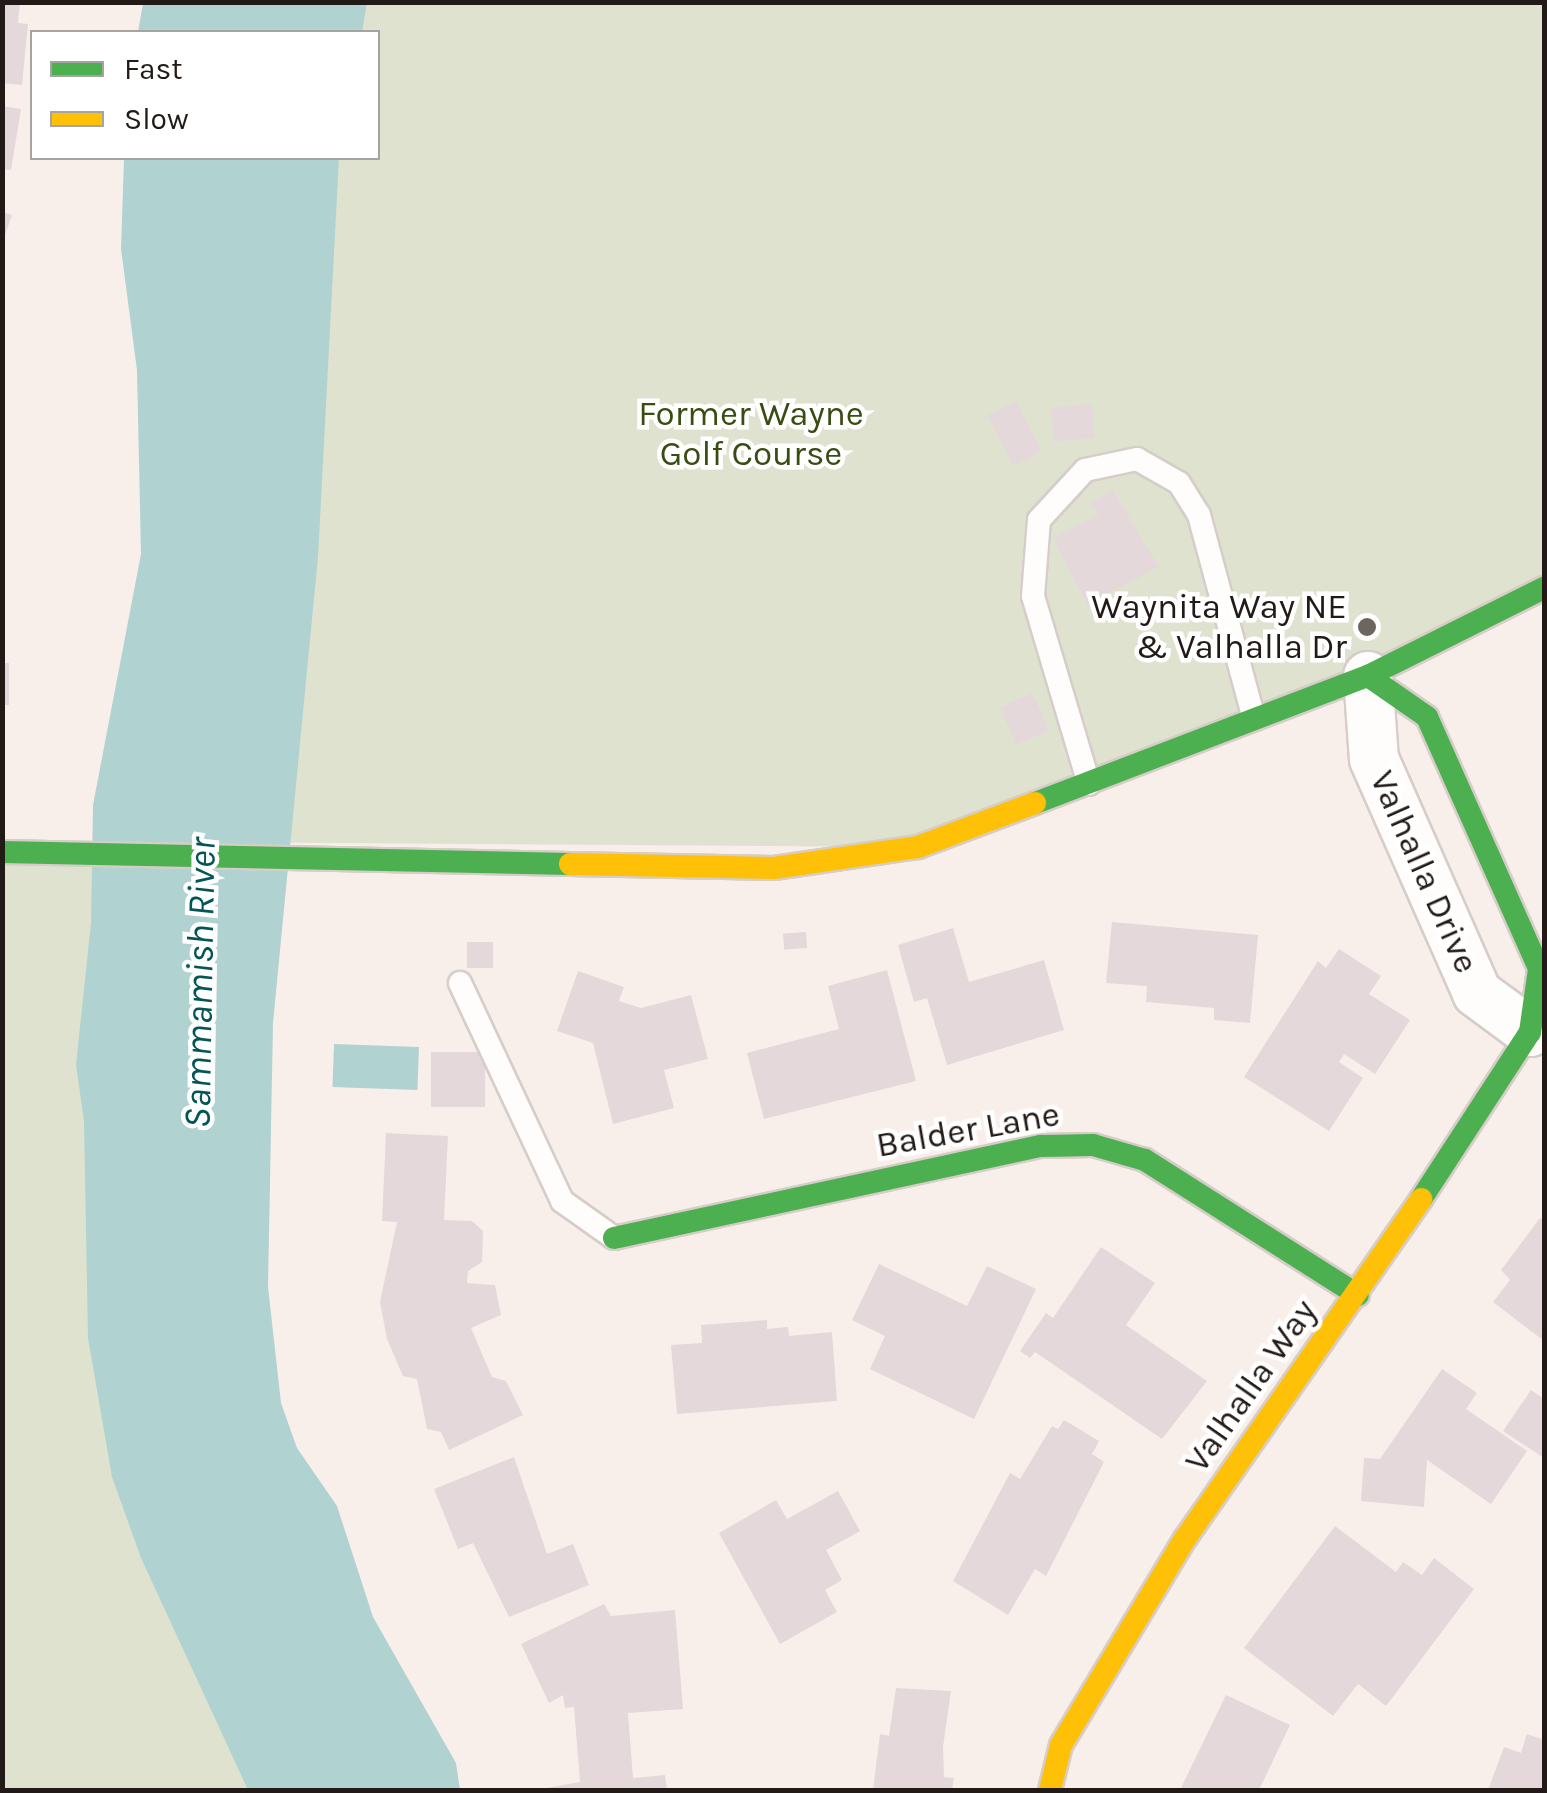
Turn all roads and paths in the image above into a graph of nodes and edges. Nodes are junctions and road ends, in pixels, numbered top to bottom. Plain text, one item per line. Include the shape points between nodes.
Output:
1 (1544, 588) edge
2 (1368, 676) junction
3 (1254, 720) junction
4 (1089, 784) junction
5 (2, 852) edge
6 (460, 983) dead end
7 (1537, 1028) edge
8 (614, 1238) joint
9 (1358, 1295) junction
10 (1050, 1790) edge

1 - 2 street
2 - 3 street
2 - 7 street, Valhalla Drive via 1427,718 1539,969
2 - 7 street, Valhalla Drive via 1374,759 1478,993
3 - 4 street
3 - 4 lane via 1199,515 1179,483 1137,458 1085,470 1039,520 1033,596
4 - 5 street via 918,847 774,868
6 - 8 lane via 562,1201
7 - 9 street, Valhalla Way
8 - 9 street, Balder Lane via 1041,1146 1093,1145 1145,1160
9 - 10 street, Valhalla Way via 1185,1538 1062,1746

